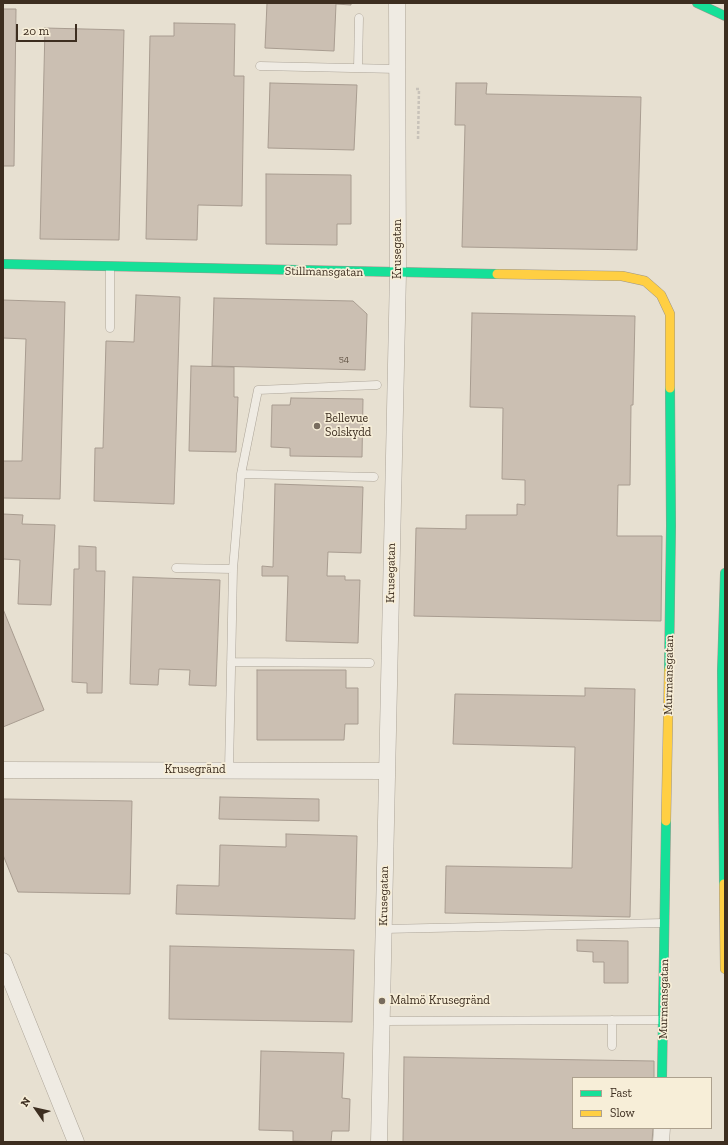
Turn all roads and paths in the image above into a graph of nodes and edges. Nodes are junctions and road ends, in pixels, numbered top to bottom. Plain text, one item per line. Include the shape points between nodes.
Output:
1 (397, 3) edge
2 (697, 3) edge
3 (725, 16) edge
4 (359, 18) dead end
5 (260, 66) dead end
6 (358, 68) junction
7 (397, 68) junction
8 (3, 264) edge
9 (110, 267) junction
10 (398, 273) junction
11 (645, 281) joint
12 (110, 328) dead end
13 (377, 385) dead end
14 (241, 474) junction
15 (374, 477) dead end
16 (176, 568) dead end
17 (233, 569) junction
18 (725, 573) edge
19 (231, 662) junction
20 (370, 663) dead end
21 (3, 770) edge
22 (229, 770) junction
23 (387, 771) junction
24 (665, 923) junction
25 (384, 929) junction
26 (3, 961) edge
27 (725, 969) edge
28 (612, 1020) junction
29 (663, 1020) junction
30 (382, 1021) junction
31 (612, 1046) dead end
32 (662, 1077) edge
33 (662, 1129) edge
34 (76, 1142) edge
35 (379, 1142) edge
36 (661, 1142) edge

1 - 7 street, Krusegatan
2 - 3 main road
4 - 6 lane
5 - 6 lane
6 - 7 lane
7 - 10 street, Krusegatan
8 - 9 main road, Stillmansgatan
9 - 10 main road, Stillmansgatan
9 - 12 lane
10 - 11 main road, Stillmansgatan via 622,276
10 - 23 street, Krusegatan
11 - 24 main road, Murmansgatan via 661,295 670,314 671,526
13 - 14 lane via 258,390
14 - 15 lane
14 - 17 lane
16 - 17 lane
17 - 19 lane
18 - 27 main road via 722,671
19 - 20 lane
19 - 22 lane
21 - 22 street, Krusegränd
22 - 23 street, Krusegränd
23 - 25 street, Krusegatan
24 - 25 lane
24 - 29 main road, Murmansgatan
25 - 30 street, Krusegatan
26 - 34 street
28 - 29 lane
28 - 30 lane
28 - 31 lane
29 - 32 main road, Murmansgatan
30 - 35 street, Krusegatan
33 - 36 street

